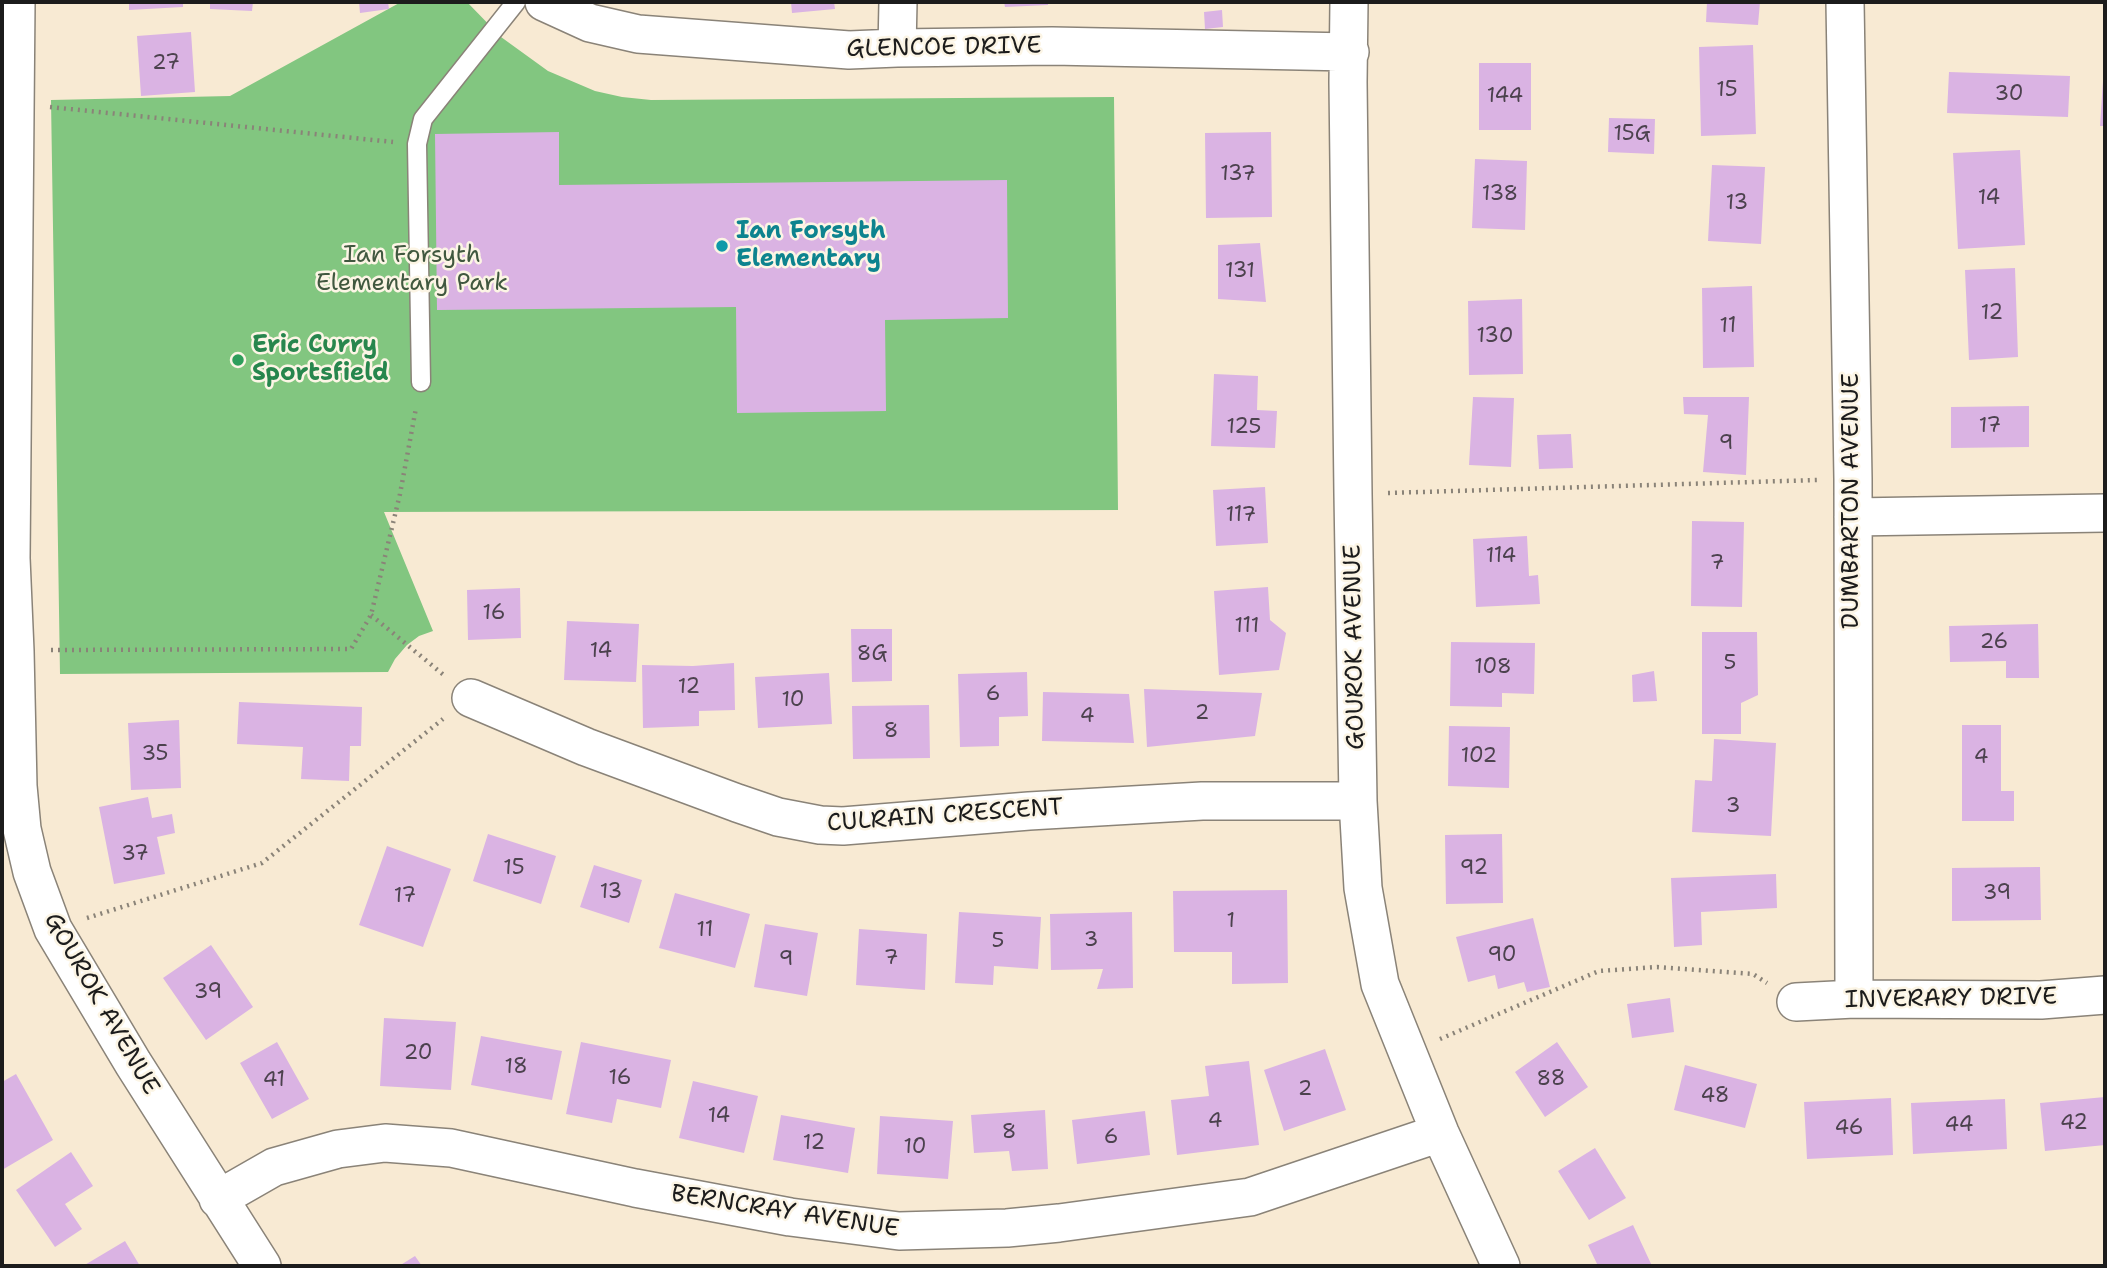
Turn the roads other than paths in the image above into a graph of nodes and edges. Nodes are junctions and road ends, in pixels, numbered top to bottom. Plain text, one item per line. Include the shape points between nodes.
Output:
1 (16, 2) edge
2 (516, 2) edge
3 (544, 2) edge
4 (898, 2) edge
5 (1349, 2) edge
6 (1845, 2) edge
7 (897, 48) junction
8 (1350, 52) junction
9 (421, 382) road end
10 (2105, 513) edge
11 (1853, 517) junction
12 (6, 559) edge
13 (471, 698) road end
14 (1358, 801) junction
15 (2105, 995) edge
16 (1854, 999) junction
17 (1796, 1002) road end
18 (1440, 1133) junction
19 (218, 1199) junction
20 (262, 1266) edge
21 (1501, 1266) edge

1 - 12 street, GOUROK AVENUE
2 - 9 lane via 423,119 418,145
3 - 7 street, GLENCOE DRIVE via 590,23 638,34 849,50
4 - 7 street
5 - 8 street, GOUROK AVENUE
6 - 11 street, DUMBARTON AVENUE
7 - 8 street, GLENCOE DRIVE
8 - 14 street, GOUROK AVENUE
10 - 11 street
11 - 16 street, DUMBARTON AVENUE
12 - 19 street, GOUROK AVENUE via 15,651 18,786 32,872 53,929
13 - 14 street, CULRAIN CRESCENT via 737,803 820,825 1202,802
14 - 18 street, GOUROK AVENUE via 1363,888 1380,984
15 - 16 street, INVERARY DRIVE via 2042,1000
16 - 17 street, INVERARY DRIVE
18 - 19 street, BERNCRAY AVENUE via 1250,1197 995,1229 899,1231 790,1217 451,1148 385,1143 338,1149 274,1167
18 - 21 street, GOUROK AVENUE
19 - 20 street, GOUROK AVENUE

